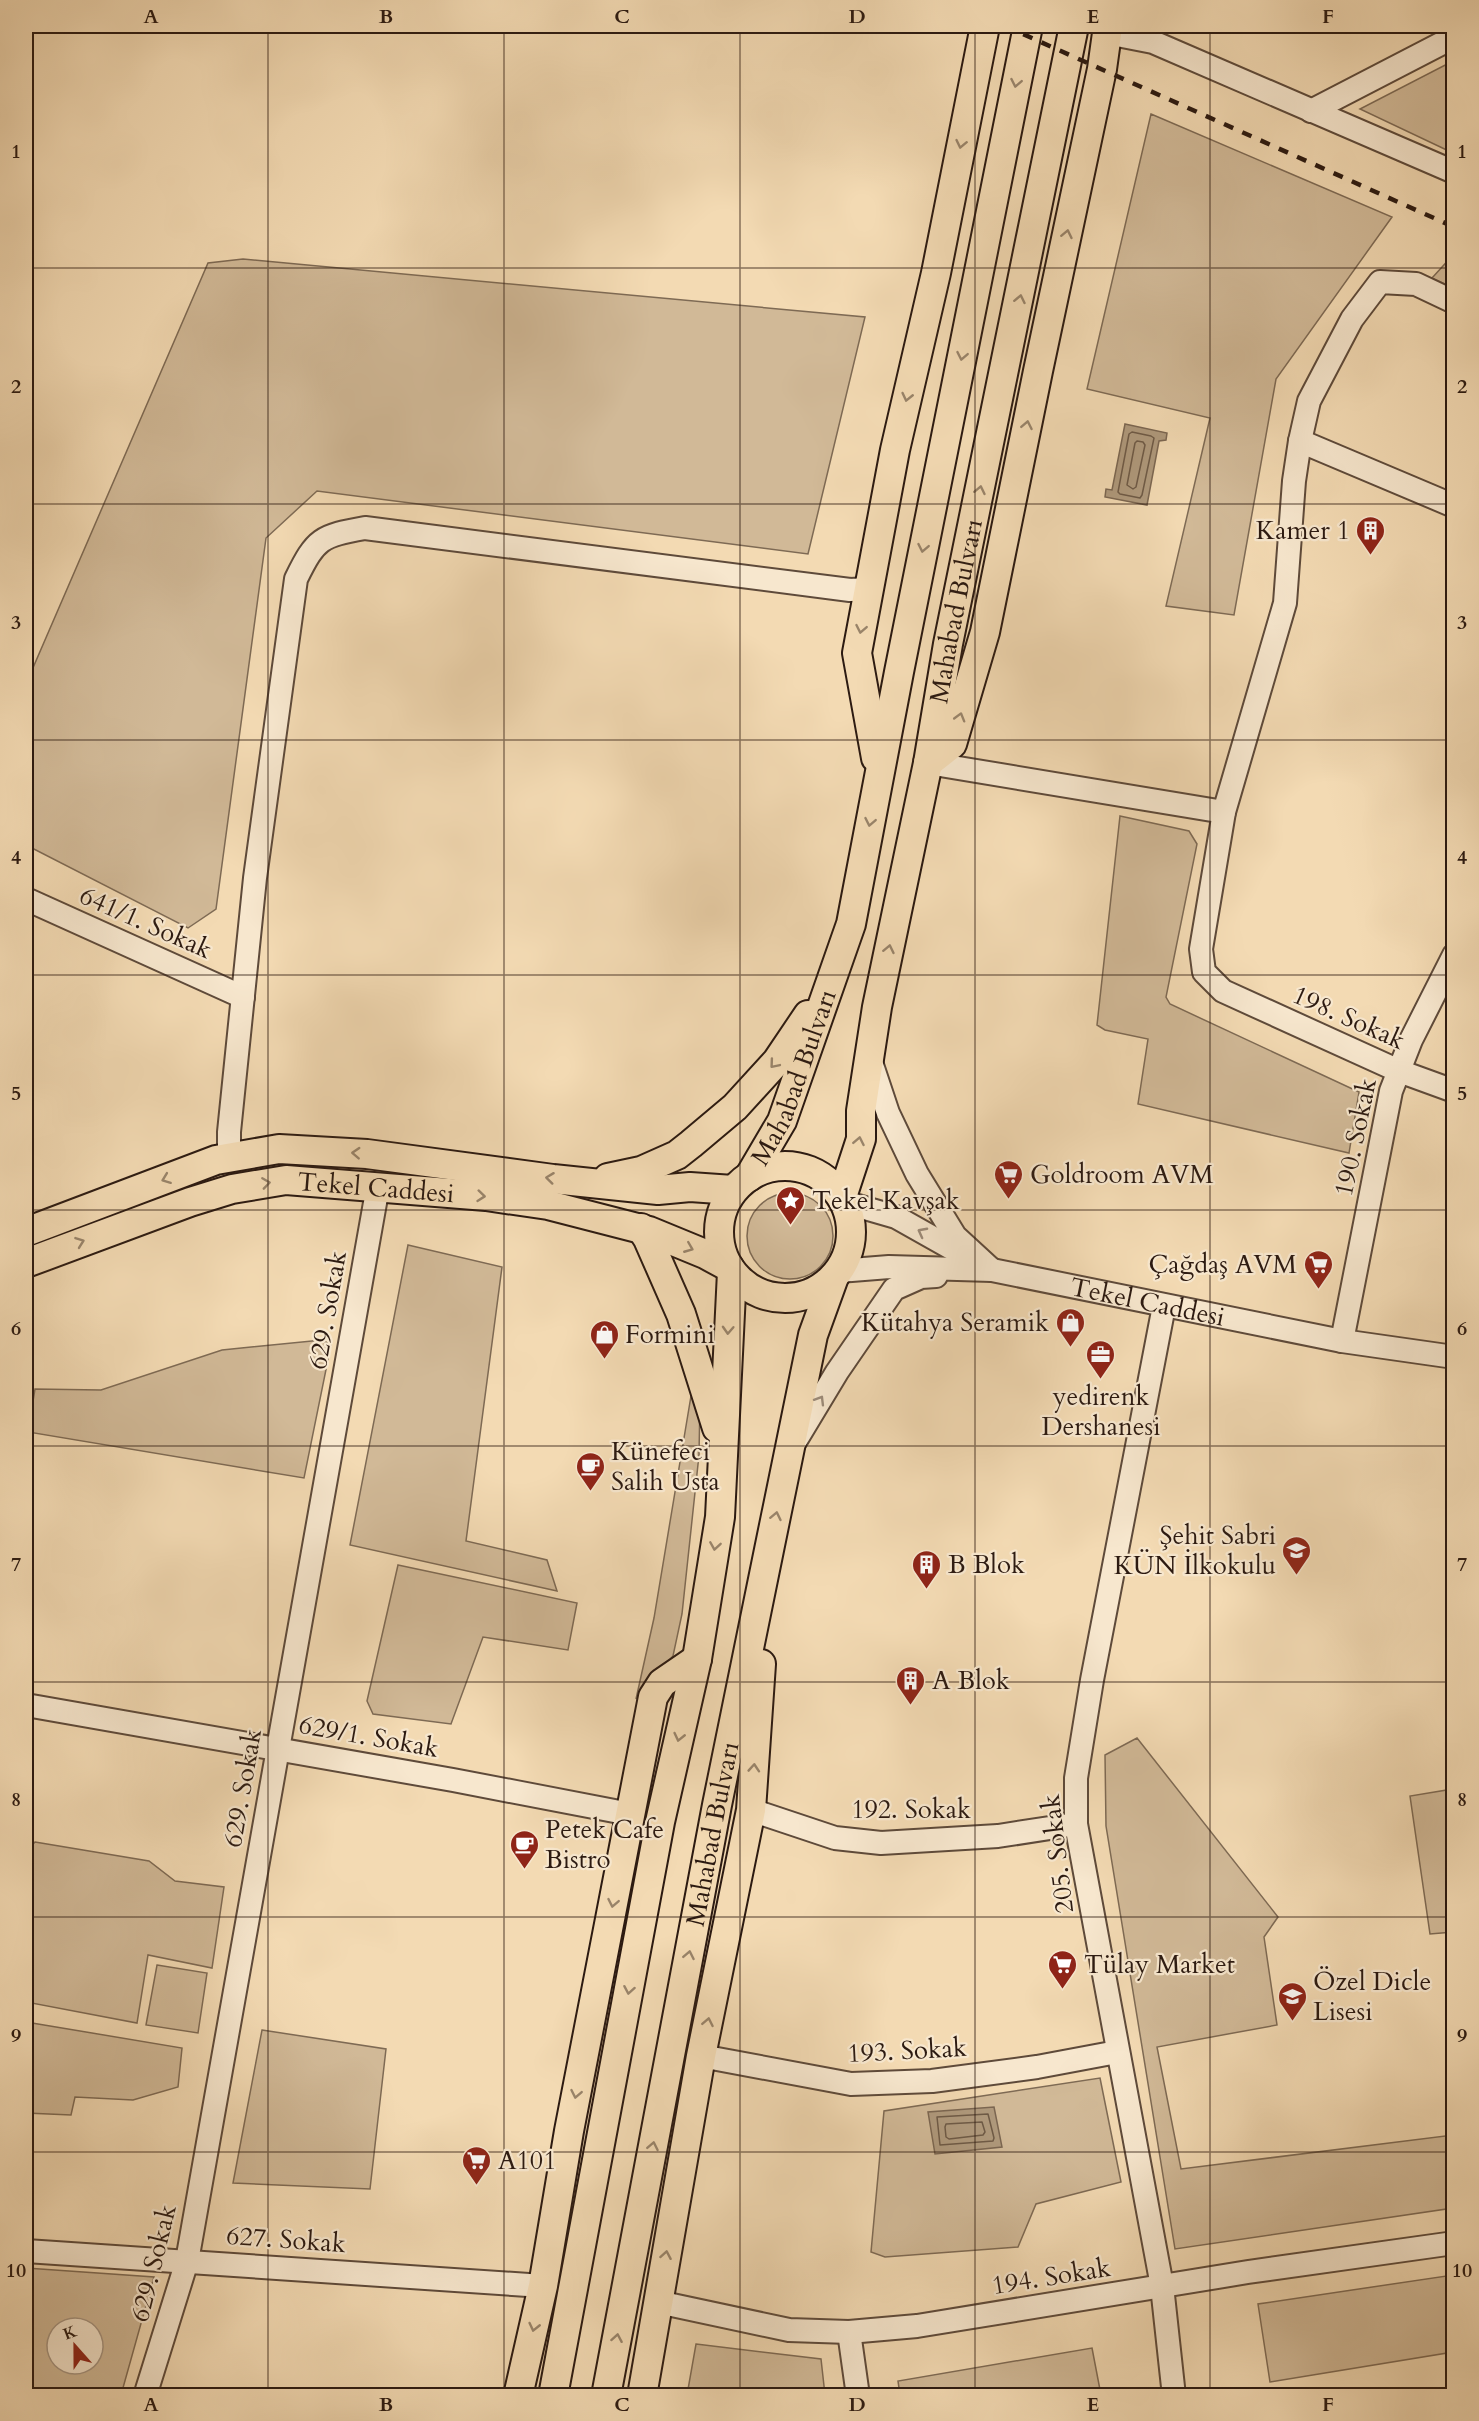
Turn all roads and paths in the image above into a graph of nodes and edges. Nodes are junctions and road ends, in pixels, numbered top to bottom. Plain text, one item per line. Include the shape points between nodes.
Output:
1 (985, 26) edge
2 (1028, 26) edge
3 (1074, 26) edge
4 (1108, 29) edge
5 (1454, 37) edge
6 (1311, 111) junction
7 (1454, 172) edge
8 (1454, 302) edge
9 (1300, 441) junction
10 (1454, 506) edge
11 (869, 589) junction
12 (928, 763) junction
13 (879, 776) junction
14 (1224, 812) junction
15 (26, 899) edge
16 (1454, 955) edge
17 (831, 981) junction
18 (243, 997) junction
19 (870, 1056) junction
20 (1399, 1071) junction
21 (1454, 1091) edge
22 (229, 1158) junction
23 (588, 1183) junction
24 (741, 1184) junction
25 (378, 1186) junction
26 (843, 1199) junction
27 (641, 1228) junction
28 (26, 1232) edge
29 (26, 1263) edge
30 (730, 1270) junction
31 (992, 1270) junction
32 (836, 1274) junction
33 (1164, 1306) junction
34 (1342, 1341) junction
35 (1454, 1357) edge
36 (723, 1448) junction
37 (789, 1450) junction
38 (768, 1550) junction
39 (697, 1659) junction
40 (26, 1705) edge
41 (278, 1749) junction
42 (751, 1810) junction
43 (630, 1814) junction
44 (1076, 1824) junction
45 (1117, 2052) junction
46 (701, 2056) junction
47 (1454, 2242) edge
48 (26, 2251) edge
49 (188, 2261) junction
50 (543, 2286) junction
51 (1162, 2286) junction
52 (658, 2302) junction
53 (849, 2332) junction
54 (145, 2396) edge
55 (518, 2396) edge
56 (553, 2396) edge
57 (606, 2396) edge
58 (642, 2396) edge
59 (858, 2396) edge
60 (1174, 2396) edge

1 -> 11 main road
2 -> 13 main road, Mahabad Bulvarı
12 -> 3 main road, Mahabad Bulvarı via 948,644
4 - 6 street via 1153,42
12 -> 4 main road via 952,744 986,632
5 - 6 street
6 - 7 street
8 - 9 street via 1416,284 1380,282 1352,319 1309,401
9 - 10 street
9 - 14 street via 1285,603
11 -> 13 main road via 857,653
11 - 18 street via 850,590 365,528 333,534 310,549 296,579 255,878
12 - 14 street
19 -> 12 main road, Mahabad Bulvarı
13 -> 17 main road, Mahabad Bulvarı via 851,924
14 - 20 street, 198. Sokak via 1201,949 1204,972 1223,991
15 - 18 street, 641/1. Sokak
16 - 20 street, 190. Sokak
17 -> 23 main road via 777,1061 735,1107 691,1144 641,1171
17 - 24 main road, Mahabad Bulvarı via 782,1121
18 - 22 street
26 -> 19 main road, Mahabad Bulvarı via 861,1139 861,1111
19 - 31 street via 888,1113 917,1174 955,1236
20 - 21 street, 198. Sokak
20 - 34 street, 190. Sokak via 1379,1146
23 -> 22 main road via 367,1154 279,1149
22 -> 28 main road
23 - 24 main road via 658,1190
24 - 26 main road via 768,1168 789,1166 810,1170 828,1181
24 - 30 main road via 724,1205 719,1222 723,1257
25 -> 27 main road, Tekel Caddesi via 548,1205
29 -> 25 main road, Tekel Caddesi via 232,1189 286,1180
25 - 41 street, 629. Sokak
31 -> 26 street via 896,1217
26 - 32 main road via 852,1227 851,1242
27 -> 30 main road, Tekel Caddesi via 705,1254
27 - 36 main road via 681,1314
30 - 32 main road via 752,1289 777,1298 812,1293
30 -> 36 main road, Mahabad Bulvarı
31 - 32 street, Tekel Caddesi via 889,1267
31 - 33 street, Tekel Caddesi
37 -> 31 street via 894,1289 921,1277
32 - 37 main road, Mahabad Bulvarı via 813,1335
33 - 34 street, Tekel Caddesi
33 - 44 street, 205. Sokak via 1092,1680 1076,1778
34 - 35 street, Tekel Caddesi
36 -> 39 main road, Mahabad Bulvarı via 720,1517
38 -> 37 main road, Mahabad Bulvarı
42 -> 38 main road
57 -> 38 main road, Mahabad Bulvarı
39 - 43 main road via 662,1683 653,1696
39 -> 56 main road, Mahabad Bulvarı via 660,1822
40 - 41 street, 629/1. Sokak
41 - 43 street, 629/1. Sokak
41 - 49 street, 629. Sokak
42 - 44 street, 192. Sokak via 835,1838 881,1843 998,1836
46 -> 42 main road
43 -> 50 main road
44 - 45 street, 205. Sokak
45 - 46 street, 193. Sokak via 932,2081 851,2085
45 - 51 street, 205. Sokak
52 -> 46 main road
47 - 51 street, 194. Sokak
48 - 49 street, 627. Sokak
49 - 50 street, 627. Sokak
49 - 54 street, 629. Sokak
50 -> 55 main road
51 - 53 street, 194. Sokak via 917,2326
51 - 60 street, 205. Sokak
52 - 53 street, 194. Sokak via 789,2330
52 - 58 main road
53 - 59 street

